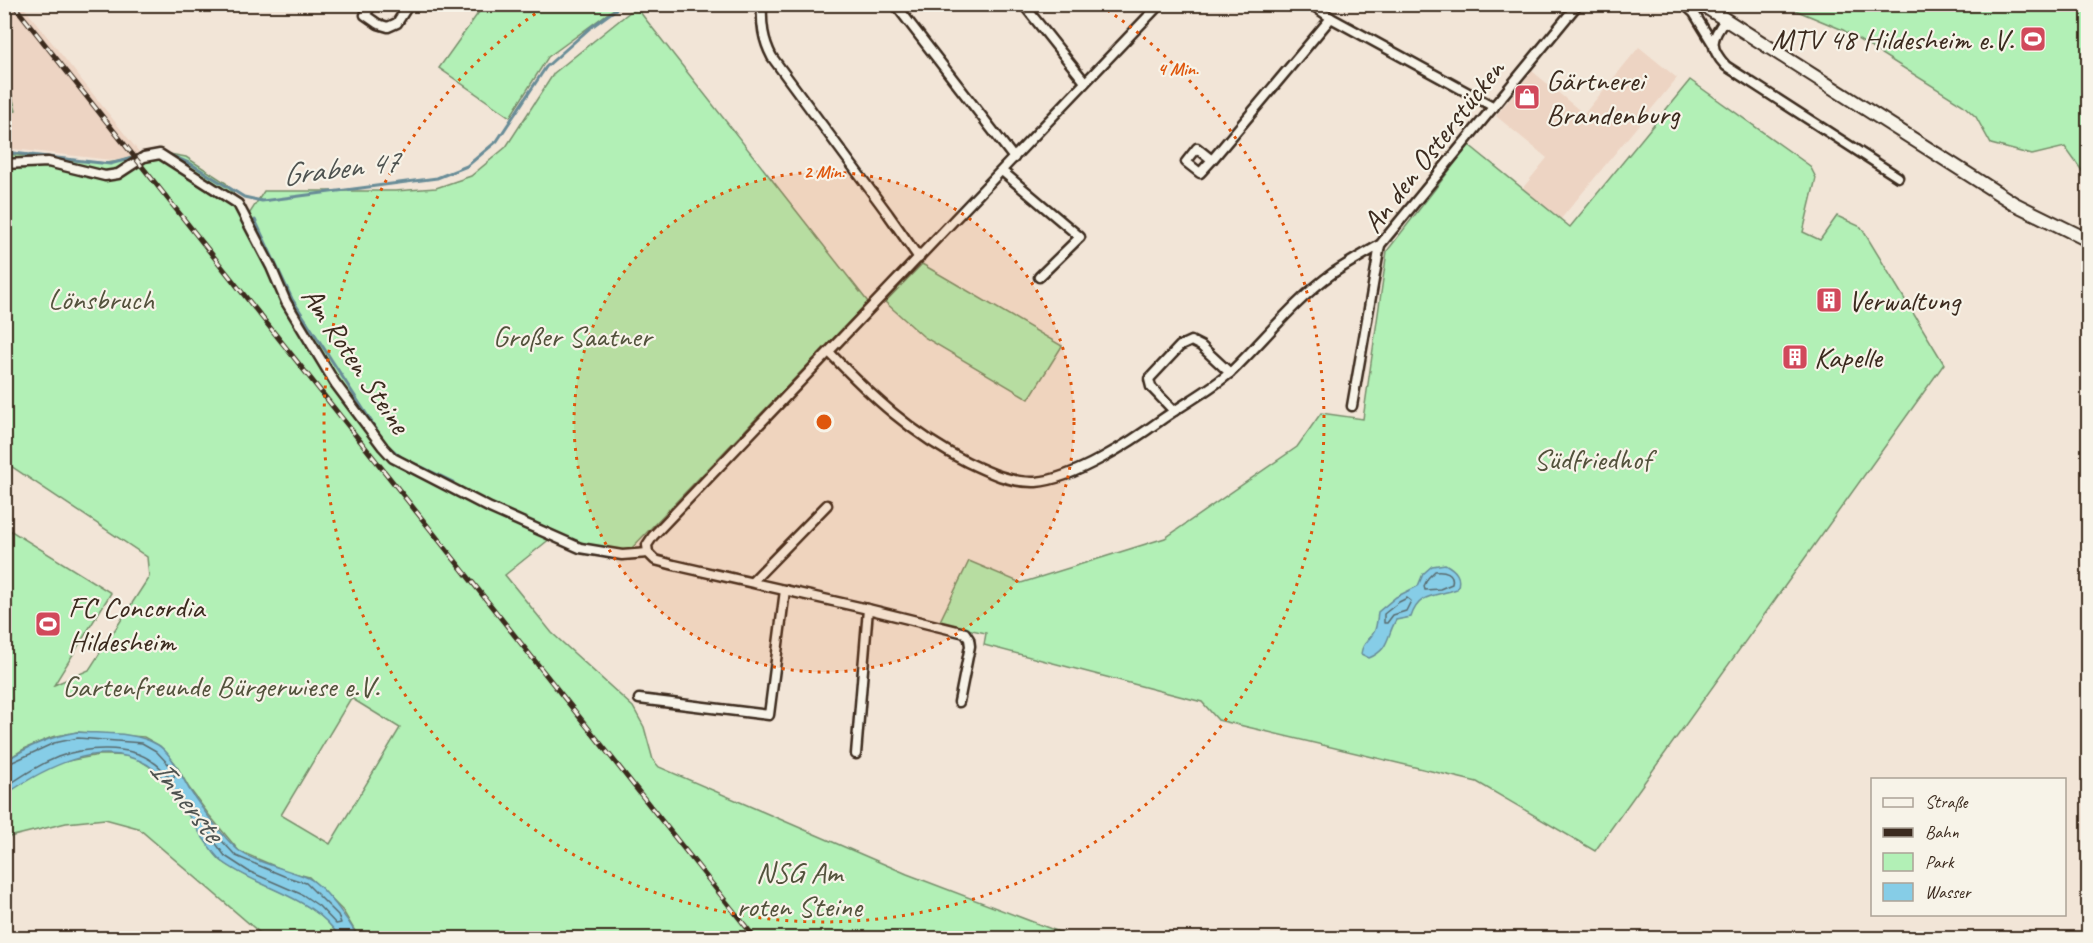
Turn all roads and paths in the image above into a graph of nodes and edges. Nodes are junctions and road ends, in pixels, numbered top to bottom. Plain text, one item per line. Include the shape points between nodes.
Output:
1 (372, 4) edge
2 (409, 4) edge
3 (762, 4) edge
4 (895, 4) edge
5 (1023, 4) edge
6 (1160, 4) edge
7 (1311, 4) edge
8 (1578, 4) edge
9 (1684, 4) edge
10 (1701, 4) edge
11 (1331, 18) junction
12 (1726, 20) junction
13 (1713, 45) junction
14 (1085, 82) junction
15 (1494, 107) junction
16 (1014, 158) junction
17 (1212, 160) dead end
18 (4, 164) edge
19 (1002, 171) junction
20 (1898, 177) dead end
21 (2088, 240) edge
22 (1380, 245) junction
23 (919, 258) junction
24 (1039, 278) dead end
25 (830, 353) junction
26 (1230, 373) junction
27 (1352, 406) dead end
28 (1173, 411) junction
29 (827, 505) dead end
30 (648, 553) junction
31 (752, 582) junction
32 (784, 590) junction
33 (868, 609) junction
34 (639, 699) dead end
35 (958, 702) dead end
36 (856, 754) dead end

1 - 2 street via 365,15 388,27 397,23
3 - 23 street via 762,28 772,57
4 - 16 street
5 - 14 street
6 - 14 street
7 - 11 street
8 - 15 street, An den Osterstücken
9 - 13 street
10 - 12 main road
11 - 15 street
11 - 17 street
12 - 13 street via 1716,32
12 - 21 main road via 2015,204
13 - 20 street via 1728,68
14 - 16 street
15 - 22 street, An den Osterstücken
16 - 19 street
18 - 30 street, Am Roten Steine via 48,162 105,176 118,174 144,157 160,154 238,204 286,302 335,383 393,458 580,548 621,555
19 - 23 street
19 - 24 street via 1080,237
22 - 26 street via 1332,273
22 - 27 street, An den Osterstücken
23 - 25 street
25 - 28 street via 908,426 949,453 1014,481 1037,482 1079,469 1137,438
25 - 30 street via 653,536 647,545
26 - 28 street
26 - 28 street via 1201,346 1191,341 1180,346 1149,379 1151,387
29 - 31 street
30 - 31 street, Am Roten Steine via 655,560
31 - 32 street, Am Roten Steine
32 - 33 street, Am Roten Steine
32 - 34 street via 769,715
33 - 35 street, Am Roten Steine via 965,633 970,646
33 - 36 street

